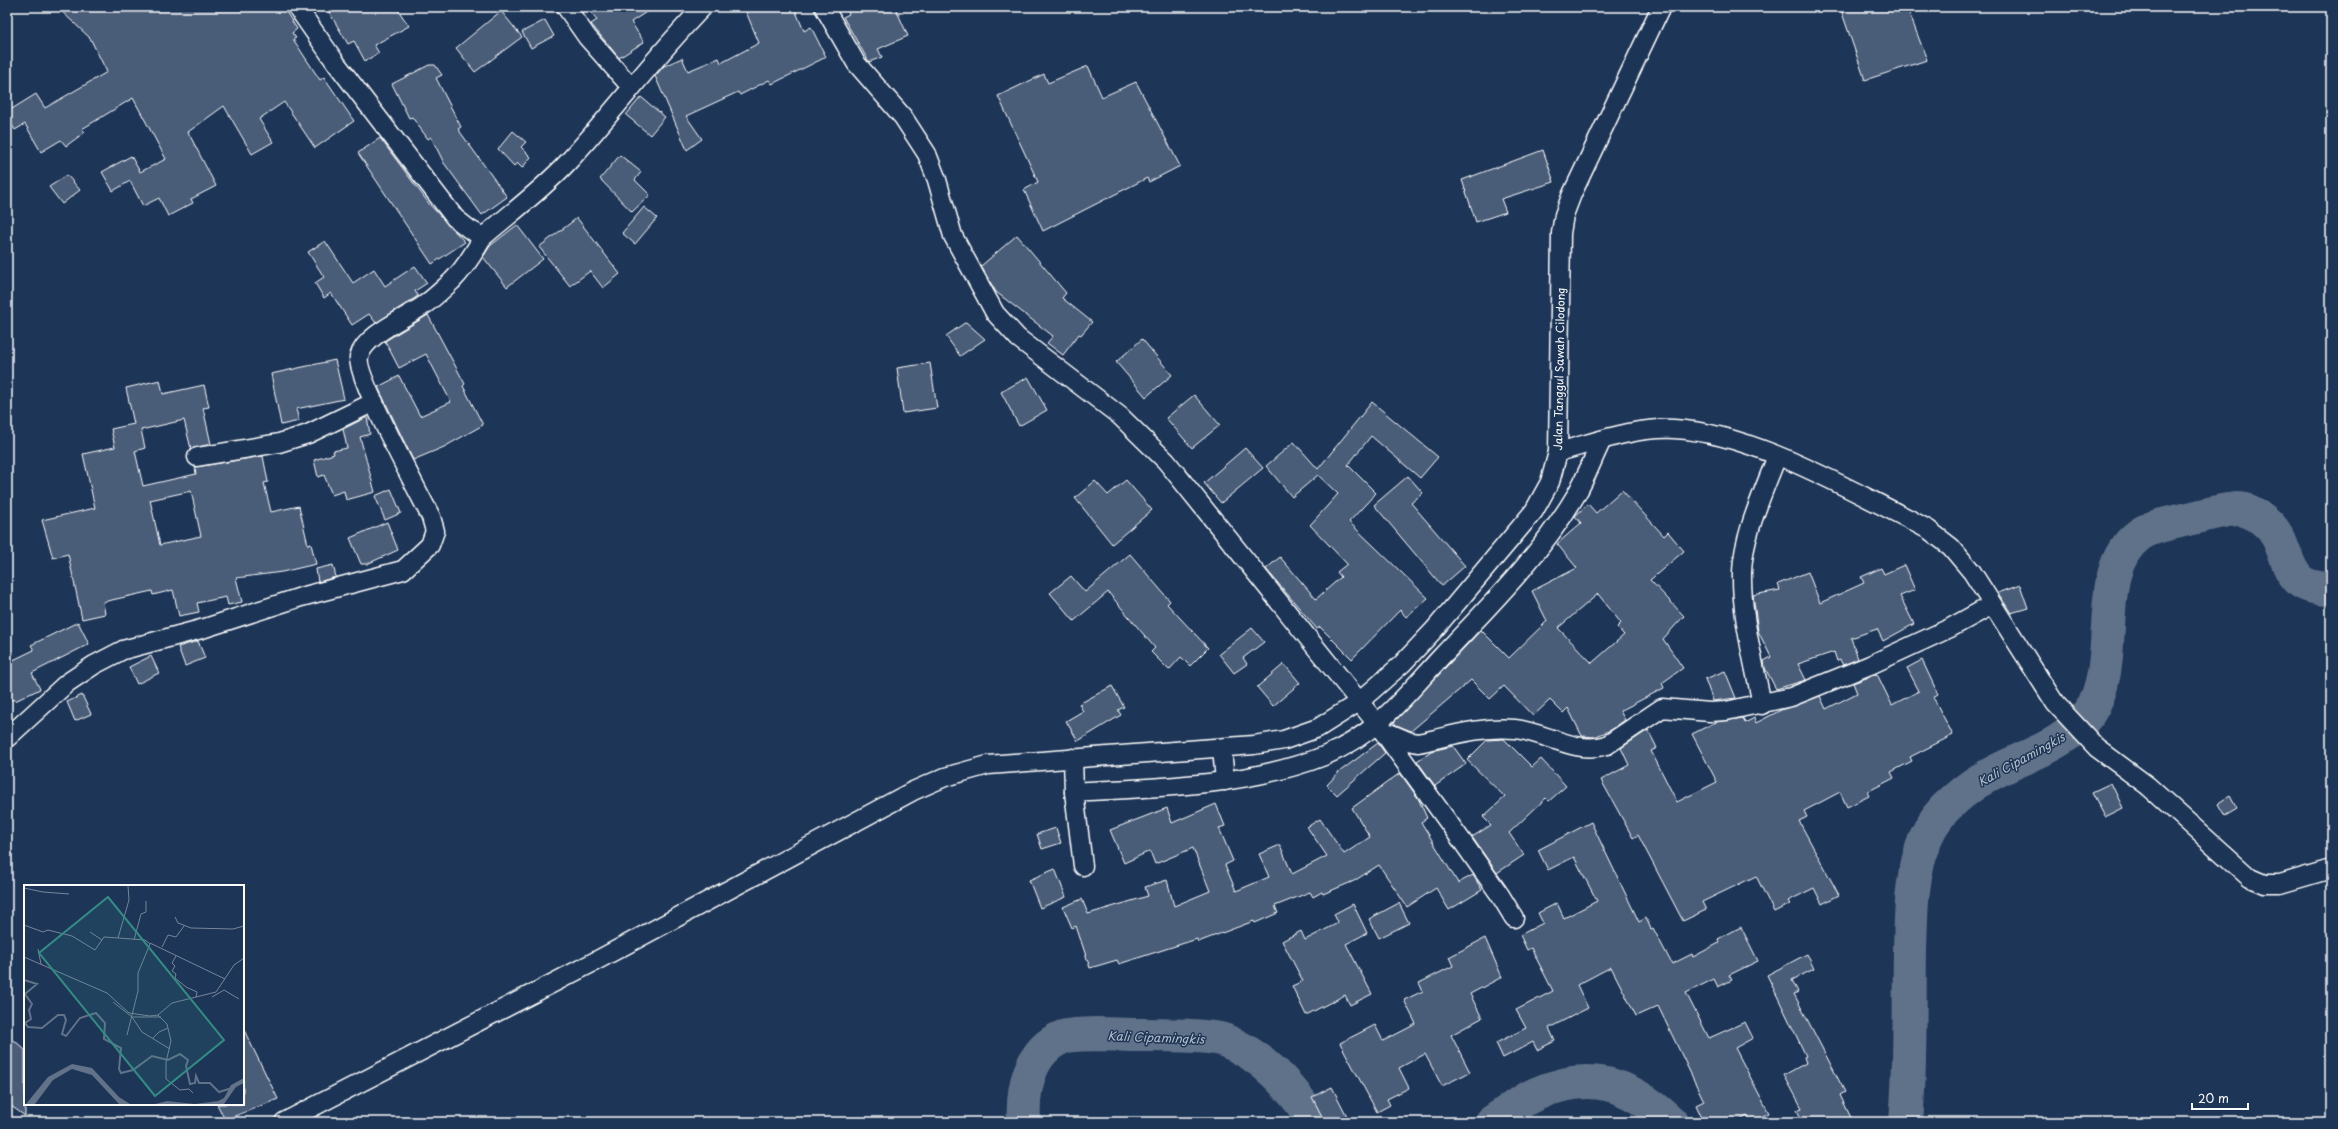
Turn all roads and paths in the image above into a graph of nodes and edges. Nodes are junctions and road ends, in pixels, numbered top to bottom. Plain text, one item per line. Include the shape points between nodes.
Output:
1 (297, 7) edge
2 (566, 7) edge
3 (703, 7) edge
4 (824, 7) edge
5 (1661, 7) edge
6 (631, 87) junction
7 (483, 237) junction
8 (374, 402) junction
9 (1602, 440) junction
10 (1558, 452) junction
11 (1777, 456) junction
12 (197, 457) dead end
13 (1992, 605) junction
14 (1434, 630) junction
15 (1448, 649) junction
16 (1359, 702) junction
17 (1762, 705) junction
18 (1380, 727) junction
19 (7, 738) edge
20 (1222, 748) junction
21 (1073, 758) junction
22 (1225, 781) junction
23 (1074, 792) junction
24 (1083, 866) dead end
25 (2331, 869) edge
26 (1514, 918) dead end
27 (284, 1122) edge

1 - 7 street via 340,70 455,218
2 - 6 street via 587,37
3 - 6 street via 656,56
4 - 16 street via 856,63 903,117 927,154 953,236 995,313 1018,338 1120,416 1166,460
5 - 10 street, Jalan Tanggul Sawah Cilodong via 1564,214 1561,233
6 - 7 street via 566,164
7 - 8 street via 470,259 452,280 425,304 372,338 363,348 359,366
8 - 12 street via 301,436 279,443
8 - 19 street via 431,517 435,531 430,545 419,557 403,570 301,597 205,628 123,650 94,665 68,683
9 - 10 street
9 - 11 street via 1639,432 1674,429 1719,436
9 - 15 street via 1576,495 1549,536 1517,576
10 - 14 street, Jalan Tanggul Sawah Cilodong via 1550,482 1534,510
11 - 13 street via 1930,530 1951,547 1972,572
11 - 17 street via 1753,521 1742,572 1746,613
13 - 17 street via 1870,666 1791,697
13 - 25 street via 2055,703 2097,748 2148,786 2250,878 2264,884 2280,884
14 - 15 street
14 - 16 street, Jalan Tanggul Sawah Cilodong via 1402,664
15 - 18 street
16 - 18 street
16 - 20 street, Jalan Tanggul Sawah Cilodong via 1318,728 1284,740
17 - 18 street via 1710,712 1662,708 1607,745 1598,748 1571,746 1516,729 1487,729 1418,743 1408,742
18 - 22 street via 1323,756 1285,769
18 - 26 street via 1462,840
20 - 21 street, Jalan Tanggul Sawah Cilodong
20 - 22 street
21 - 23 street
21 - 27 street, Jalan Tanggul Sawah Cilodong via 988,765 945,777 913,791 590,964
22 - 23 street
23 - 24 street

